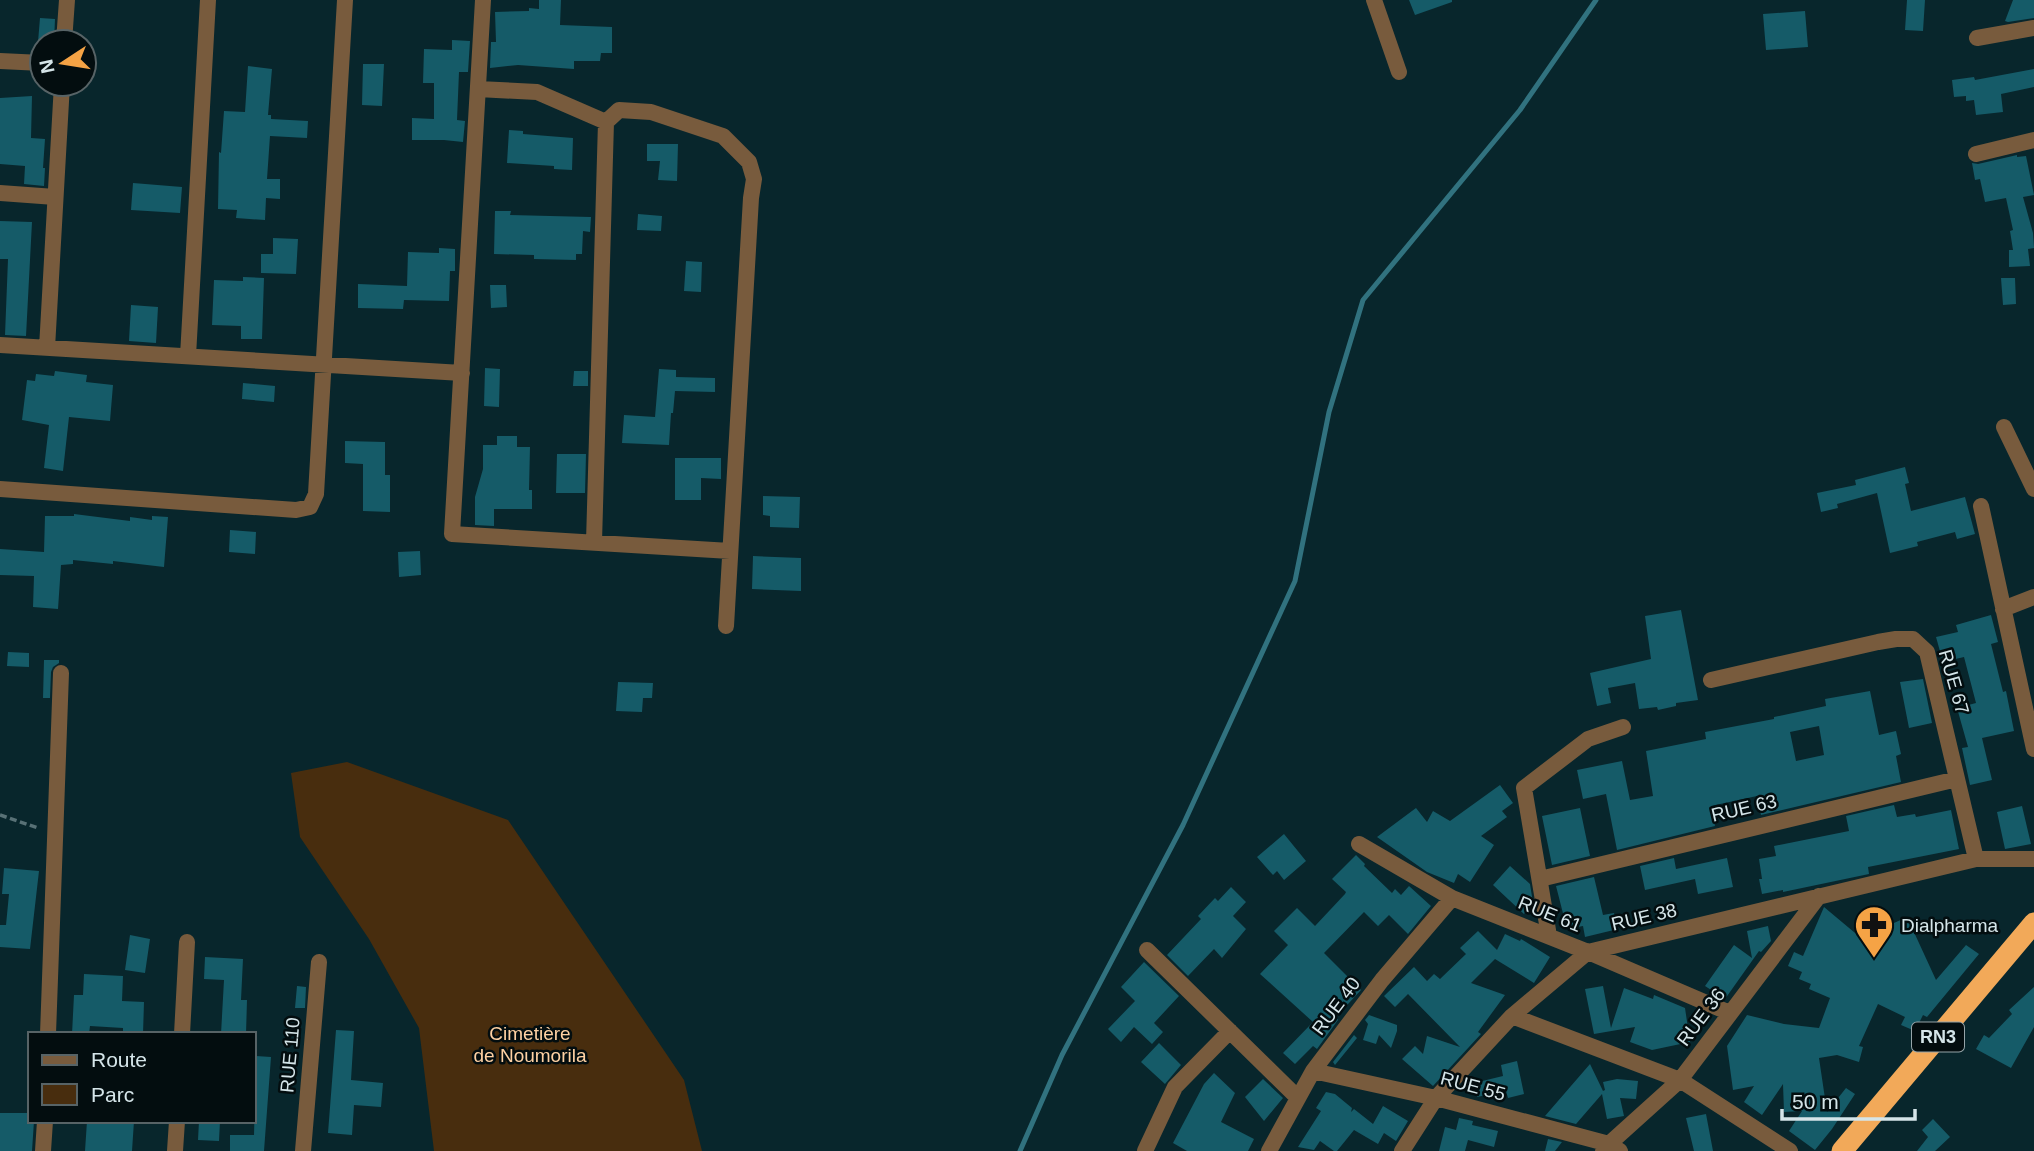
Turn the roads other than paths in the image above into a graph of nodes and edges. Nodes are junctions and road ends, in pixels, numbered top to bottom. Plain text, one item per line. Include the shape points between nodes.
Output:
1 (67, 0) edge
2 (208, 0) edge
3 (345, 0) edge
4 (483, 0) edge
5 (1374, 0) edge
6 (65, 28) edge
7 (2034, 28) edge
8 (1977, 38) dead end
9 (0, 61) edge
10 (28, 62) edge
11 (1399, 72) dead end
12 (478, 89) junction
13 (61, 98) edge
14 (606, 122) junction
15 (2034, 140) edge
16 (1976, 154) dead end
17 (0, 193) edge
18 (55, 197) junction
19 (0, 345) edge
20 (47, 348) junction
21 (188, 356) junction
22 (325, 365) junction
23 (461, 373) junction
24 (2004, 427) dead end
25 (0, 489) edge
26 (2034, 489) edge
27 (1981, 506) dead end
28 (594, 542) junction
29 (730, 551) junction
30 (2034, 597) edge
31 (2003, 608) junction
32 (726, 626) dead end
33 (61, 673) dead end
34 (1712, 680) dead end
35 (1623, 727) dead end
36 (2034, 749) edge
37 (1957, 779) junction
38 (1359, 844) dead end
39 (1976, 859) junction
40 (2034, 859) edge
41 (1540, 878) junction
42 (1819, 896) junction
43 (1452, 898) junction
44 (2034, 923) edge
45 (1549, 936) junction
46 (187, 942) dead end
47 (1147, 950) dead end
48 (1588, 952) junction
49 (320, 962) dead end
50 (1730, 1013) junction
51 (1512, 1016) junction
52 (1230, 1031) junction
53 (48, 1032) edge
54 (181, 1032) edge
55 (1313, 1071) junction
56 (1680, 1080) junction
57 (1298, 1098) junction
58 (1436, 1098) junction
59 (45, 1123) edge
60 (177, 1123) edge
61 (1611, 1149) edge
62 (1845, 1150) edge
63 (43, 1151) edge
64 (175, 1151) edge
65 (303, 1151) edge
66 (1145, 1151) edge
67 (1269, 1151) edge
68 (1402, 1151) edge
69 (1790, 1151) edge

1 - 6 street
2 - 21 street
3 - 22 street
4 - 12 street
5 - 11 street
7 - 8 street
9 - 10 street
12 - 14 street via 537,92
12 - 23 street
13 - 18 street
14 - 28 street
14 - 29 street via 619,110 651,112 723,136 750,162 754,180
15 - 16 street
17 - 18 street
18 - 20 street
19 - 20 street
20 - 21 street
21 - 22 street
22 - 23 street
22 - 25 street via 316,494 310,507 296,510
23 - 28 street via 452,534
24 - 26 street
27 - 31 street
28 - 29 street
29 - 32 street
30 - 31 street
31 - 36 street
33 - 53 street
34 - 37 street, RUE 67 via 1878,642 1913,639 1927,652
35 - 41 street via 1588,739 1524,788
37 - 39 street, RUE 67
37 - 41 street, RUE 63
38 - 43 street, RUE 61
39 - 40 street, RUE 38
39 - 42 street, RUE 38
41 - 45 street
42 - 48 street, RUE 38
42 - 50 street, RUE 36
43 - 45 street, RUE 61
43 - 55 street, RUE 40
44 - 62 highway, RN3
45 - 48 street, RUE 61
46 - 54 street
47 - 52 street
48 - 50 street, RUE 61
48 - 51 street, RUE 38
49 - 65 street, RUE 110
50 - 56 street, RUE 36
51 - 56 street
51 - 58 street, RUE 38
52 - 57 street
52 - 66 street via 1175,1087
55 - 57 street, RUE 40
55 - 58 street, RUE 55
56 - 61 street, RUE 36
56 - 69 street
57 - 67 street, RUE 40
58 - 61 street, RUE 55
58 - 68 street, RUE 38
59 - 63 street
60 - 64 street

